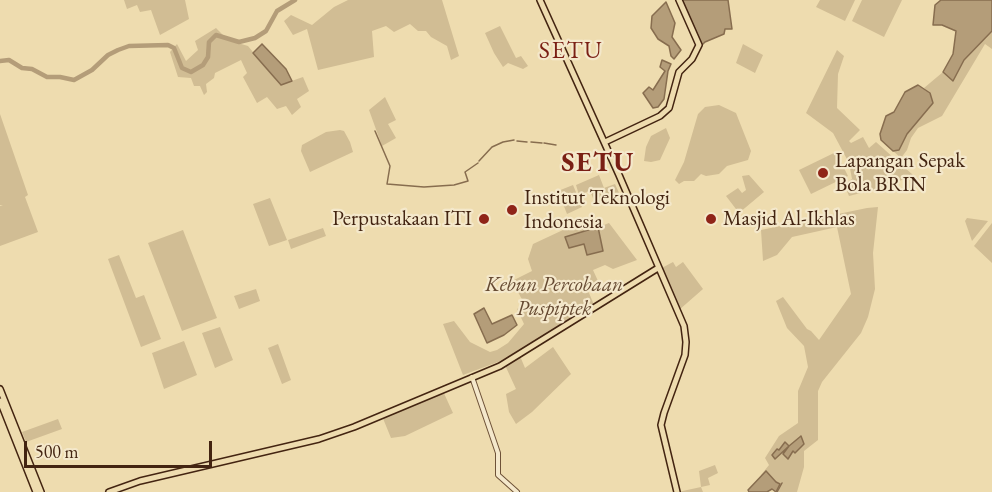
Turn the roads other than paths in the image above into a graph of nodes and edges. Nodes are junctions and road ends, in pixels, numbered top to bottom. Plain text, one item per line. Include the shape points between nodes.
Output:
1 (540, 0) edge
2 (679, 0) edge
3 (604, 142) junction
4 (658, 268) junction
5 (472, 378) junction
6 (0, 389) edge
7 (0, 401) edge
8 (36, 492) edge
9 (41, 492) edge
10 (109, 492) edge
11 (517, 492) edge
12 (677, 492) edge

1 - 3 main road
2 - 3 main road via 699,45 678,75 669,108
3 - 4 main road
4 - 5 main road via 521,354
4 - 12 main road via 686,336 684,358 662,425
5 - 10 main road via 328,436
5 - 11 street via 498,453 498,475
6 - 9 main road
7 - 8 main road

